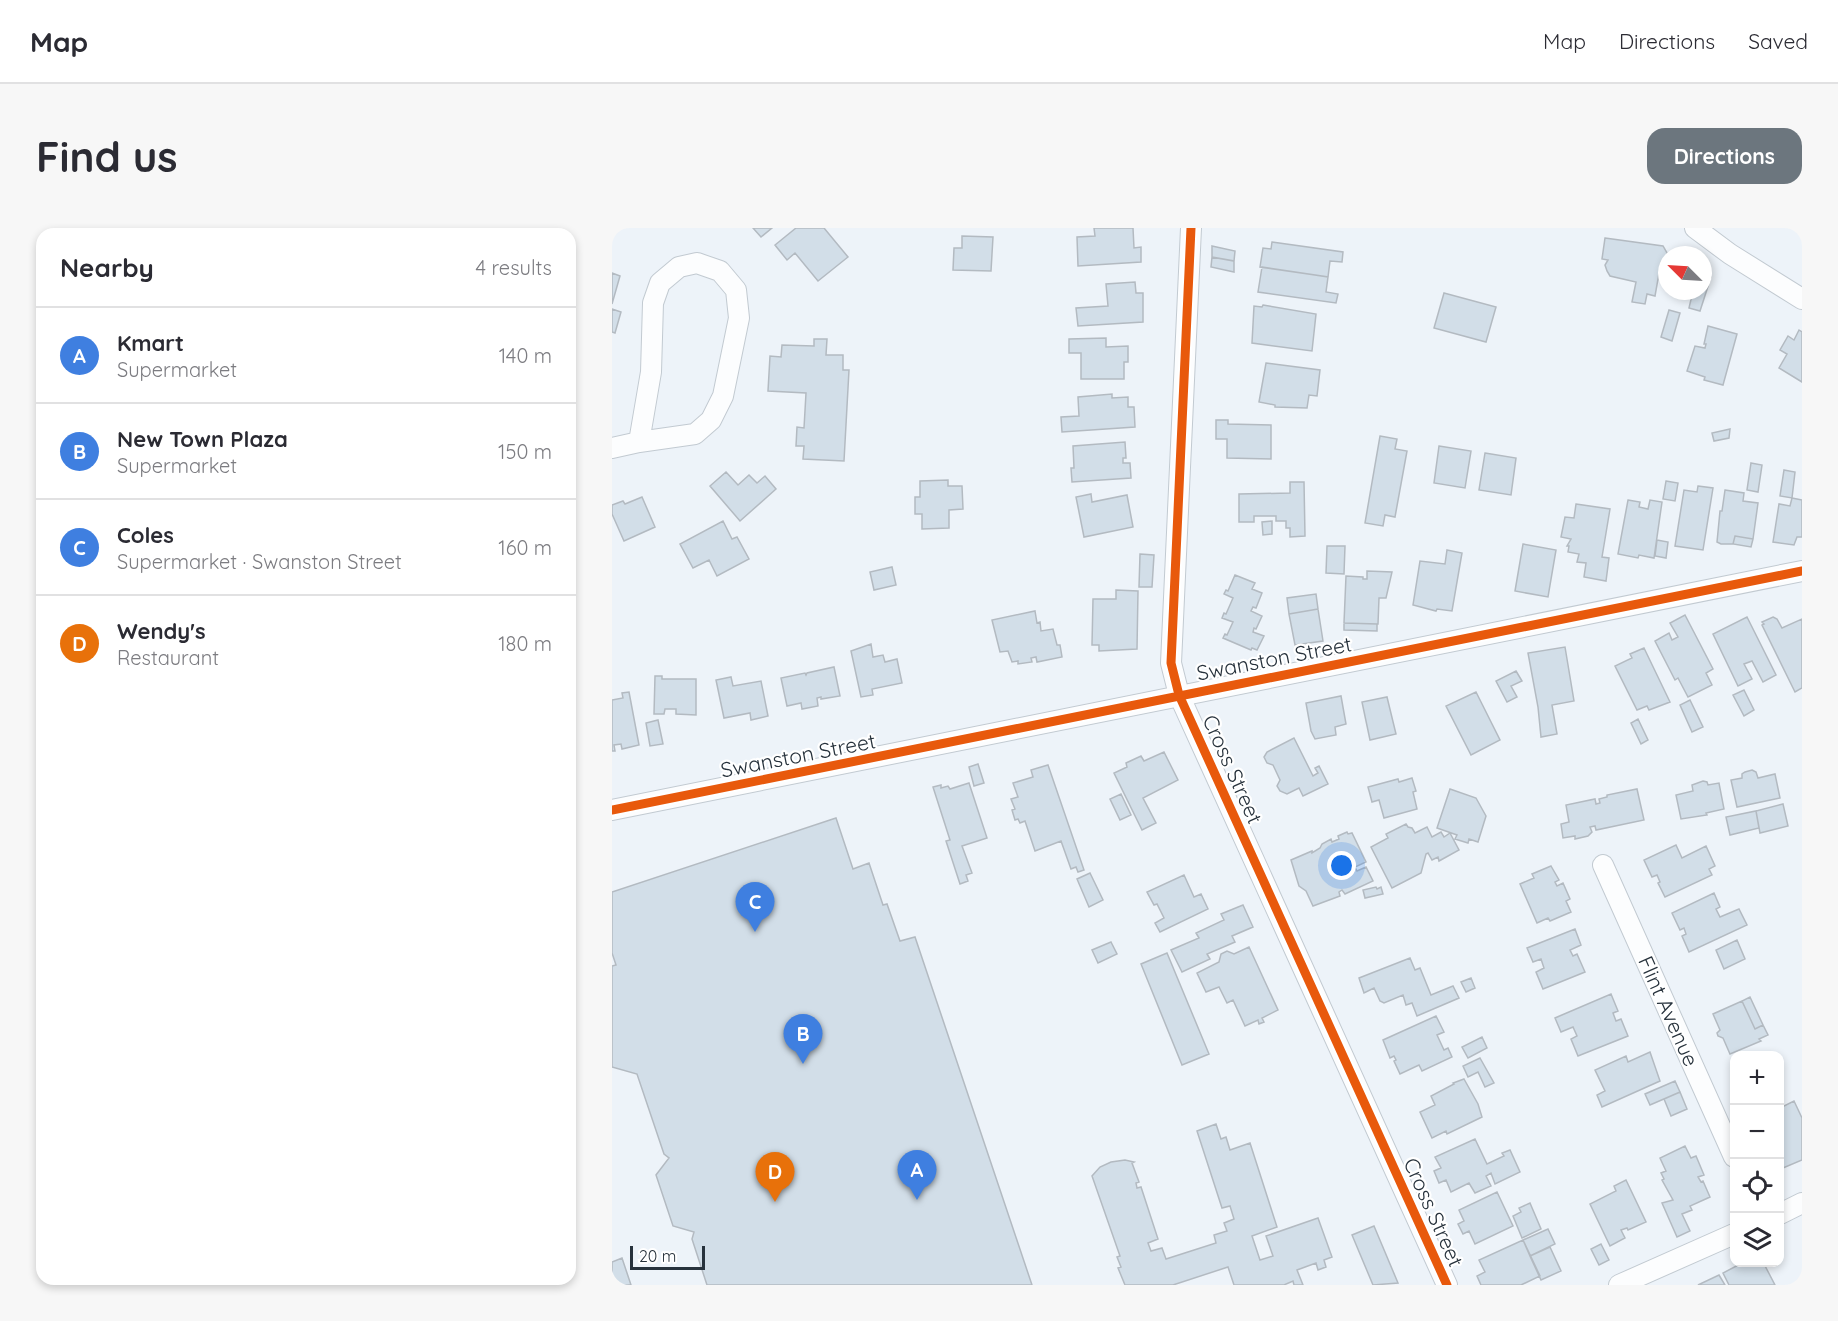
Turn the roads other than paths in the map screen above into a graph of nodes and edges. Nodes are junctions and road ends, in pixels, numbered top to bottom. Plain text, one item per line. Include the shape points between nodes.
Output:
1 (1191, 228) edge
2 (1695, 228) edge
3 (1802, 299) edge
4 (639, 442) junction
5 (612, 448) edge
6 (1802, 571) edge
7 (1179, 695) junction
8 (612, 810) edge
9 (1603, 865) dead end
10 (1730, 1148) edge
11 (1802, 1203) edge
12 (1781, 1213) edge
13 (1730, 1236) edge
14 (1447, 1285) edge
15 (1619, 1285) edge

1 - 7 street, Cross Street via 1171,663
2 - 3 street
4 - 4 street via 695,434 711,420 723,396 739,318 736,290 720,271 697,263 679,267 660,283 652,303 651,372
4 - 5 street
6 - 7 street, Swanston Street
7 - 8 street, Swanston Street
7 - 14 street, Cross Street
9 - 10 street, Flint Avenue
11 - 12 street
13 - 15 street

